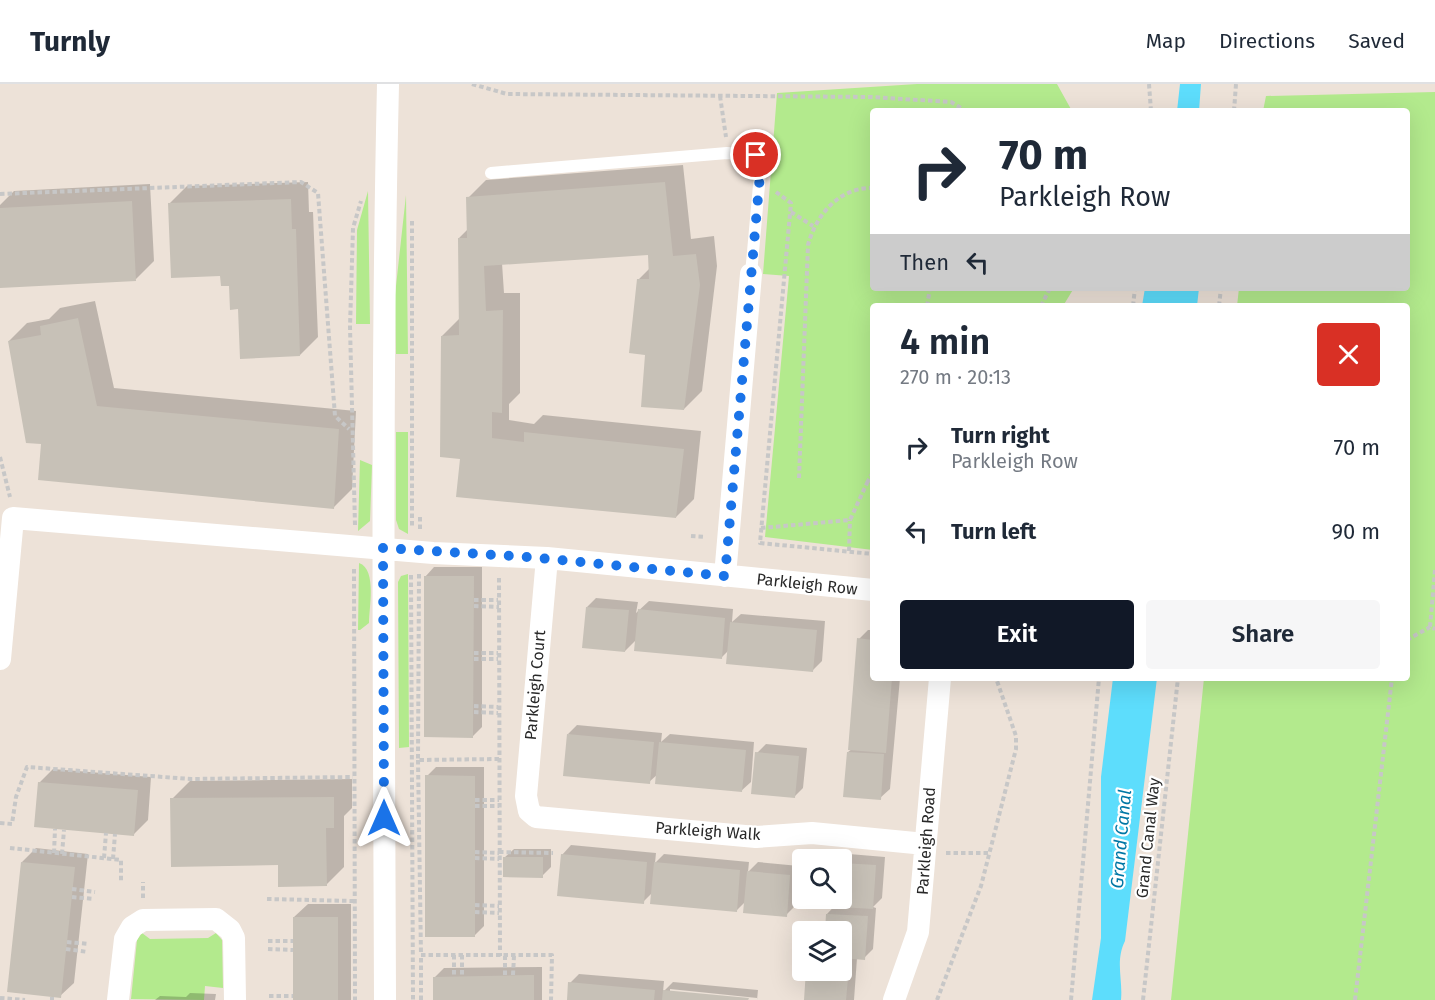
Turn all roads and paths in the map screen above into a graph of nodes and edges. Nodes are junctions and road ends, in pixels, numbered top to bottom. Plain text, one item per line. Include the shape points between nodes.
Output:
1 (388, 84) edge
2 (472, 84) edge
3 (1149, 84) edge
4 (1236, 84) edge
5 (720, 96) junction
6 (961, 108) edge
7 (1151, 108) edge
8 (1234, 108) edge
9 (727, 153) junction
10 (491, 173) dead end
11 (759, 180) junction
12 (870, 189) edge
13 (0, 194) edge
14 (361, 199) dead end
15 (411, 211) dead end
16 (791, 212) junction
17 (813, 225) junction
18 (751, 274) joint
19 (349, 429) dead end
20 (0, 457) edge
21 (799, 478) dead end
22 (870, 478) edge
23 (867, 483) junction
24 (870, 484) edge
25 (14, 518) junction
26 (850, 520) junction
27 (761, 528) junction
28 (355, 530) dead end
29 (412, 534) dead end
30 (690, 536) dead end
31 (714, 538) dead end
32 (383, 548) junction
33 (849, 552) junction
34 (870, 554) edge
35 (547, 558) junction
36 (419, 567) dead end
37 (354, 568) dead end
38 (1435, 570) edge
39 (499, 572) dead end
40 (411, 575) dead end
41 (725, 576) junction
42 (870, 590) edge
43 (474, 600) dead end
44 (498, 600) junction
45 (474, 606) dead end
46 (499, 607) junction
47 (1432, 628) edge
48 (1410, 639) edge
49 (498, 653) junction
50 (0, 659) edge
51 (498, 659) junction
52 (940, 681) edge
53 (997, 681) edge
54 (1099, 681) edge
55 (1178, 681) edge
56 (1392, 681) edge
57 (474, 706) dead end
58 (498, 706) junction
59 (474, 712) dead end
60 (498, 713) junction
61 (499, 759) junction
62 (418, 760) junction
63 (353, 777) junction
64 (475, 800) dead end
65 (499, 800) junction
66 (475, 806) dead end
67 (499, 806) junction
68 (529, 811) joint
69 (0, 823) edge
70 (55, 829) dead end
71 (64, 830) dead end
72 (106, 833) dead end
73 (115, 834) dead end
74 (926, 844) junction
75 (10, 848) dead end
76 (475, 852) dead end
77 (54, 853) junction
78 (553, 853) dead end
79 (990, 853) junction
80 (62, 854) junction
81 (499, 855) junction
82 (104, 858) junction
83 (475, 858) dead end
84 (113, 859) junction
85 (121, 882) dead end
86 (72, 890) dead end
87 (94, 892) dead end
88 (72, 897) dead end
89 (94, 899) dead end
90 (267, 899) dead end
91 (354, 901) junction
92 (475, 906) dead end
93 (499, 906) junction
94 (475, 912) dead end
95 (499, 913) junction
96 (268, 941) dead end
97 (293, 941) dead end
98 (67, 942) dead end
99 (89, 944) dead end
100 (66, 949) dead end
101 (268, 950) dead end
102 (293, 950) dead end
103 (88, 951) dead end
104 (421, 955) junction
105 (454, 955) junction
106 (462, 955) junction
107 (502, 956) junction
108 (513, 956) junction
109 (505, 975) dead end
110 (513, 975) dead end
111 (454, 976) dead end
112 (462, 976) dead end
113 (269, 996) dead end
114 (293, 996) dead end
115 (0, 998) edge
116 (25, 1000) edge
117 (118, 1000) edge
118 (235, 1000) edge
119 (355, 1000) edge
120 (385, 1000) edge
121 (412, 1000) edge
122 (421, 1000) edge
123 (551, 1000) edge
124 (894, 1000) edge
125 (937, 1000) edge
126 (1071, 1000) edge
127 (1143, 1000) edge
128 (1355, 1000) edge

1 - 32 street
2 - 5 path via 507,94
3 - 7 path
4 - 8 path
5 - 6 path via 872,97 951,102
5 - 9 path
9 - 10 lane
9 - 11 lane via 756,155 761,163
11 - 16 path via 791,203
11 - 18 lane
12 - 17 path via 851,192 830,204
13 - 19 path via 301,182 318,193 335,416
14 - 28 path via 353,228 350,327
15 - 29 path
16 - 17 path
16 - 27 path
17 - 21 path via 808,244
18 - 41 street
20 - 25 path
22 - 23 path
23 - 24 path
23 - 26 path
25 - 32 street, Parkleigh Row
25 - 50 street
26 - 27 path
26 - 33 path
27 - 33 path via 760,543
30 - 31 path
32 - 35 street, Parkleigh Row
32 - 120 street
33 - 34 path
35 - 41 street, Parkleigh Row
35 - 68 street, Parkleigh Court via 526,796
36 - 62 path
37 - 63 path
38 - 47 path
39 - 44 path
40 - 121 path
41 - 42 street, Parkleigh Row
43 - 44 path
44 - 46 path
45 - 46 path
46 - 49 path
47 - 48 path
49 - 51 path
49 - 51 path via 474,656
51 - 58 path
52 - 74 street, Parkleigh Road
53 - 79 path via 1016,736 1016,749
54 - 126 path
55 - 127 path, Grand Canal Way
56 - 128 path
57 - 58 path
58 - 60 path
59 - 60 path
60 - 61 path
61 - 62 path
61 - 65 path
62 - 104 path
63 - 69 path via 191,779 27,767 16,797 12,824
63 - 91 path
64 - 65 path
65 - 67 path
66 - 67 path
67 - 81 path
68 - 74 street, Parkleigh Walk via 542,818 756,837 812,833
70 - 77 path
71 - 80 path
72 - 82 path
73 - 84 path
74 - 79 path via 936,853
74 - 124 street, Parkleigh Road via 918,932
75 - 77 path
76 - 81 path
77 - 80 path
78 - 81 path
79 - 125 path
80 - 82 path
81 - 83 path
81 - 93 path
82 - 84 path
84 - 85 path via 121,860
86 - 87 path
88 - 89 path
90 - 91 path
91 - 119 path
92 - 93 path
93 - 95 path
94 - 95 path
95 - 107 path
96 - 97 path
98 - 99 path
100 - 103 path
101 - 102 path
104 - 105 path
104 - 122 path
105 - 106 path
105 - 111 path
106 - 107 path
106 - 112 path
107 - 108 path
107 - 109 path
108 - 110 path
108 - 123 path via 552,955
113 - 114 path
115 - 116 path
117 - 118 street via 125,939 132,927 143,920 216,919 234,938

